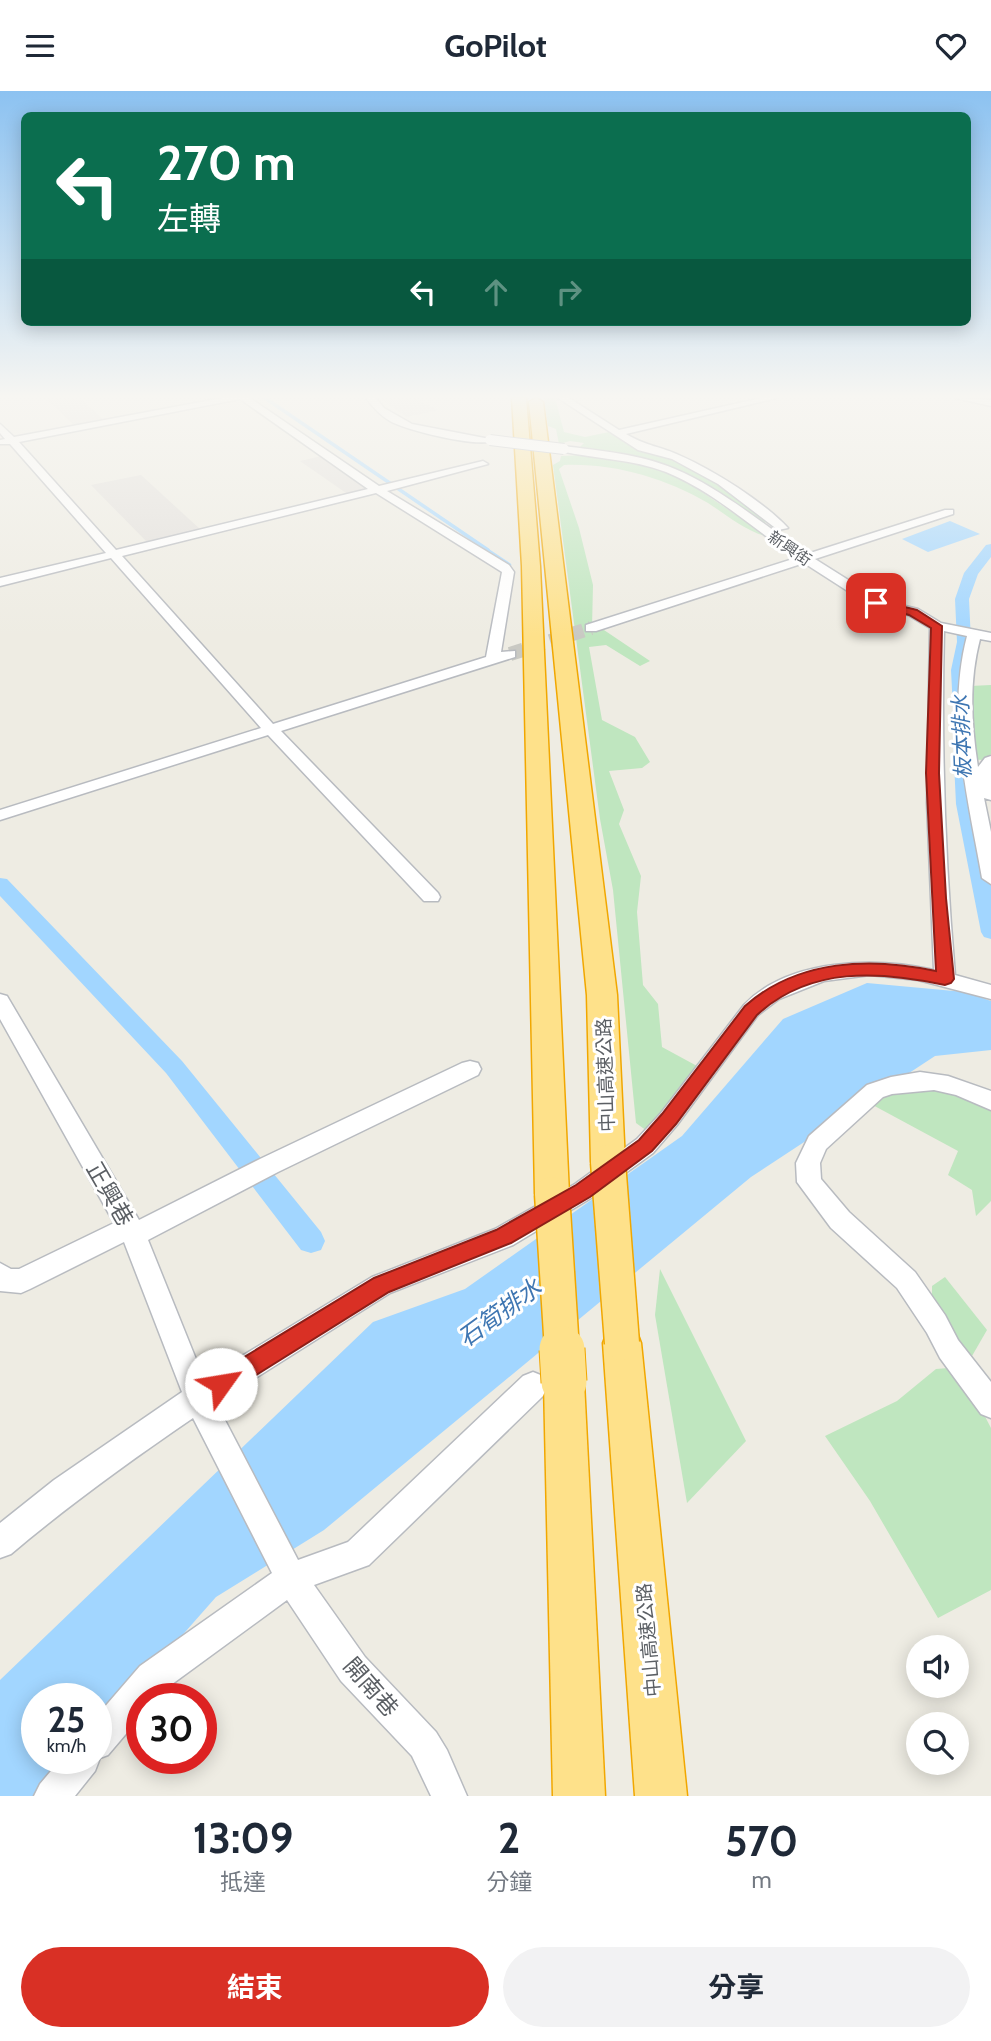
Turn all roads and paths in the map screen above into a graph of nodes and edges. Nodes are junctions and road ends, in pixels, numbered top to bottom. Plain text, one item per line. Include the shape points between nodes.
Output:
1 (41, 478) edge
2 (359, 478) edge
3 (425, 478) edge
4 (525, 478) edge
5 (545, 478) edge
6 (685, 478) edge
7 (714, 478) edge
8 (376, 489) junction
9 (949, 512) dead end
10 (113, 553) junction
11 (809, 557) junction
12 (0, 582) edge
13 (937, 626) junction
14 (592, 628) tunnel mouth
15 (974, 635) junction
16 (991, 637) edge
17 (510, 654) tunnel mouth
18 (492, 659) junction
19 (269, 728) junction
20 (982, 765) edge
21 (991, 795) edge
22 (0, 815) edge
23 (991, 878) edge
24 (431, 897) dead end
25 (945, 979) junction
26 (991, 992) edge
27 (0, 1001) edge
28 (470, 1069) dead end
29 (991, 1101) edge
30 (131, 1231) junction
31 (0, 1275) edge
32 (548, 1384) junction
33 (198, 1398) junction
34 (991, 1403) edge
35 (0, 1543) edge
36 (291, 1578) junction
37 (112, 1724) edge
38 (70, 1774) edge
39 (52, 1796) edge
40 (449, 1796) edge
41 (579, 1796) edge
42 (661, 1796) edge

1 - 10 street
2 - 8 street
3 - 8 street
4 - 32 highway, bridge via 552,1194
5 - 42 highway, 中山高速公路, bridge via 602,995 608,1162
6 - 11 street, 新興街, bridge
7 - 11 street
8 - 10 street
8 - 18 street via 508,572
9 - 11 street
10 - 12 street
10 - 19 street
11 - 13 street, 新興街 via 876,603 913,613
11 - 14 street
13 - 15 street, 新興街
13 - 25 street via 933,773
15 - 16 street, 新興街
15 - 20 street via 966,657 967,747
17 - 18 street
18 - 19 street
19 - 22 street
19 - 24 street
20 - 21 street via 985,792
20 - 23 street
25 - 26 street
25 - 33 street via 900,969 847,968 818,974 765,997 646,1146 583,1191 503,1237 381,1285
27 - 30 street, 正興巷
28 - 30 street
29 - 34 street via 961,1086 943,1083 911,1081 875,1091 817,1143 808,1172 809,1182 834,1215 906,1280 948,1349
30 - 31 street via 22,1281 4,1281
30 - 33 street, 正興巷
32 - 36 street via 358,1554
32 - 41 highway
33 - 35 street via 64,1490
33 - 36 street, 開南巷
36 - 37 street via 152,1678
36 - 40 street, 開南巷 via 353,1669 424,1744
38 - 39 street

